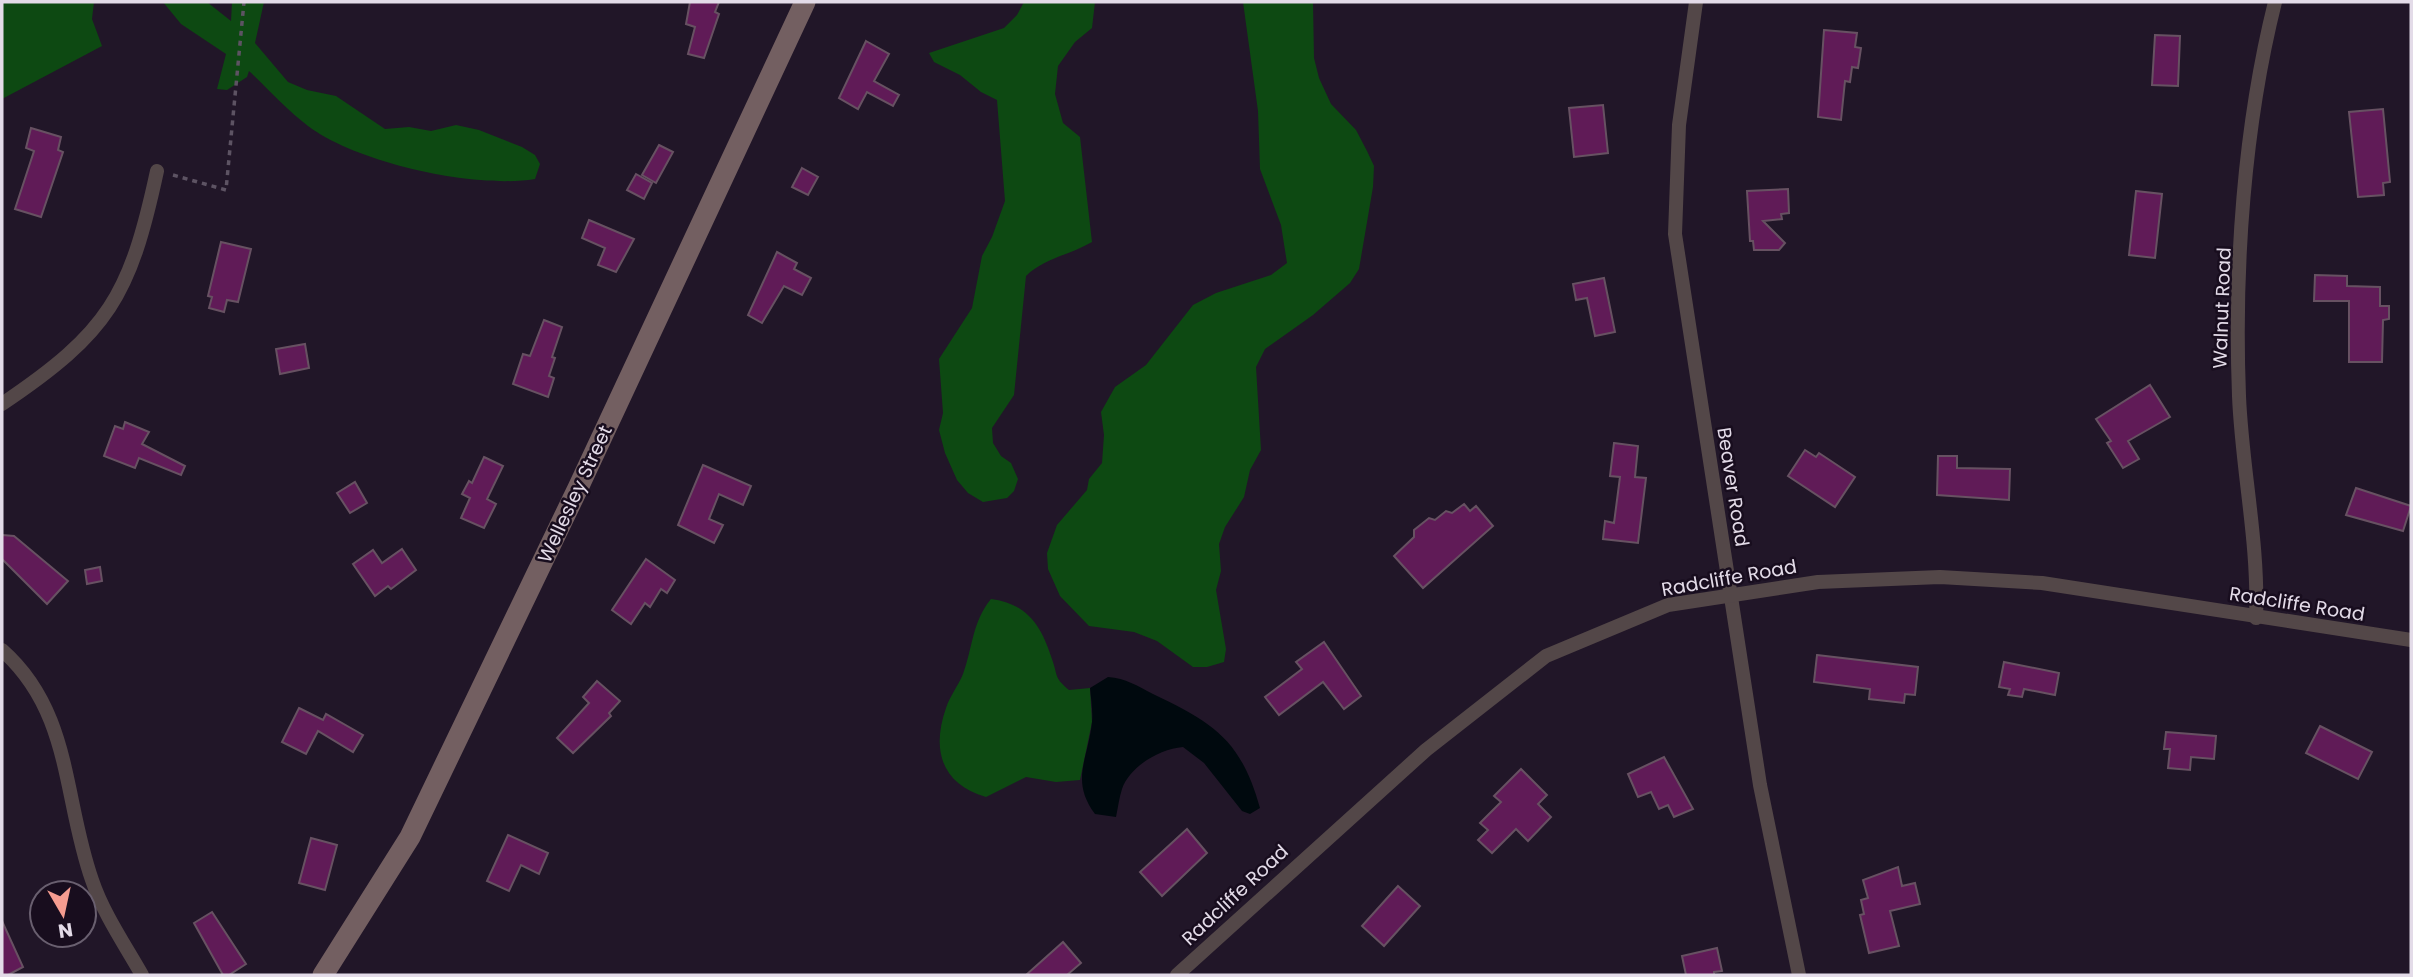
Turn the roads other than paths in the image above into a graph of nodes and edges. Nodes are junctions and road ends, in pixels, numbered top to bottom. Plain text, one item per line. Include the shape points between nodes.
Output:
1 (805, 2) edge
2 (1696, 2) edge
3 (2275, 2) edge
4 (157, 171) road end
5 (2, 404) edge
6 (1730, 596) junction
7 (2256, 618) junction
8 (2411, 640) edge
9 (2, 650) edge
10 (142, 975) edge
11 (323, 975) edge
12 (1177, 975) edge
13 (1800, 975) edge

1 - 11 main road, Wellesley Street via 410,837
2 - 6 street, Beaver Road via 1679,125 1675,234
3 - 7 street, Walnut Road via 2249,130 2238,324 2239,398 2257,582
4 - 5 street via 141,240 106,316 68,357
6 - 7 street, Radcliffe Road via 1818,582 1953,578 2042,583
6 - 12 street, Radcliffe Road via 1668,606 1546,656 1426,750
6 - 13 street, Beaver Road via 1760,785
7 - 8 street, Radcliffe Road
9 - 10 street via 38,692 63,750 75,825 92,883

